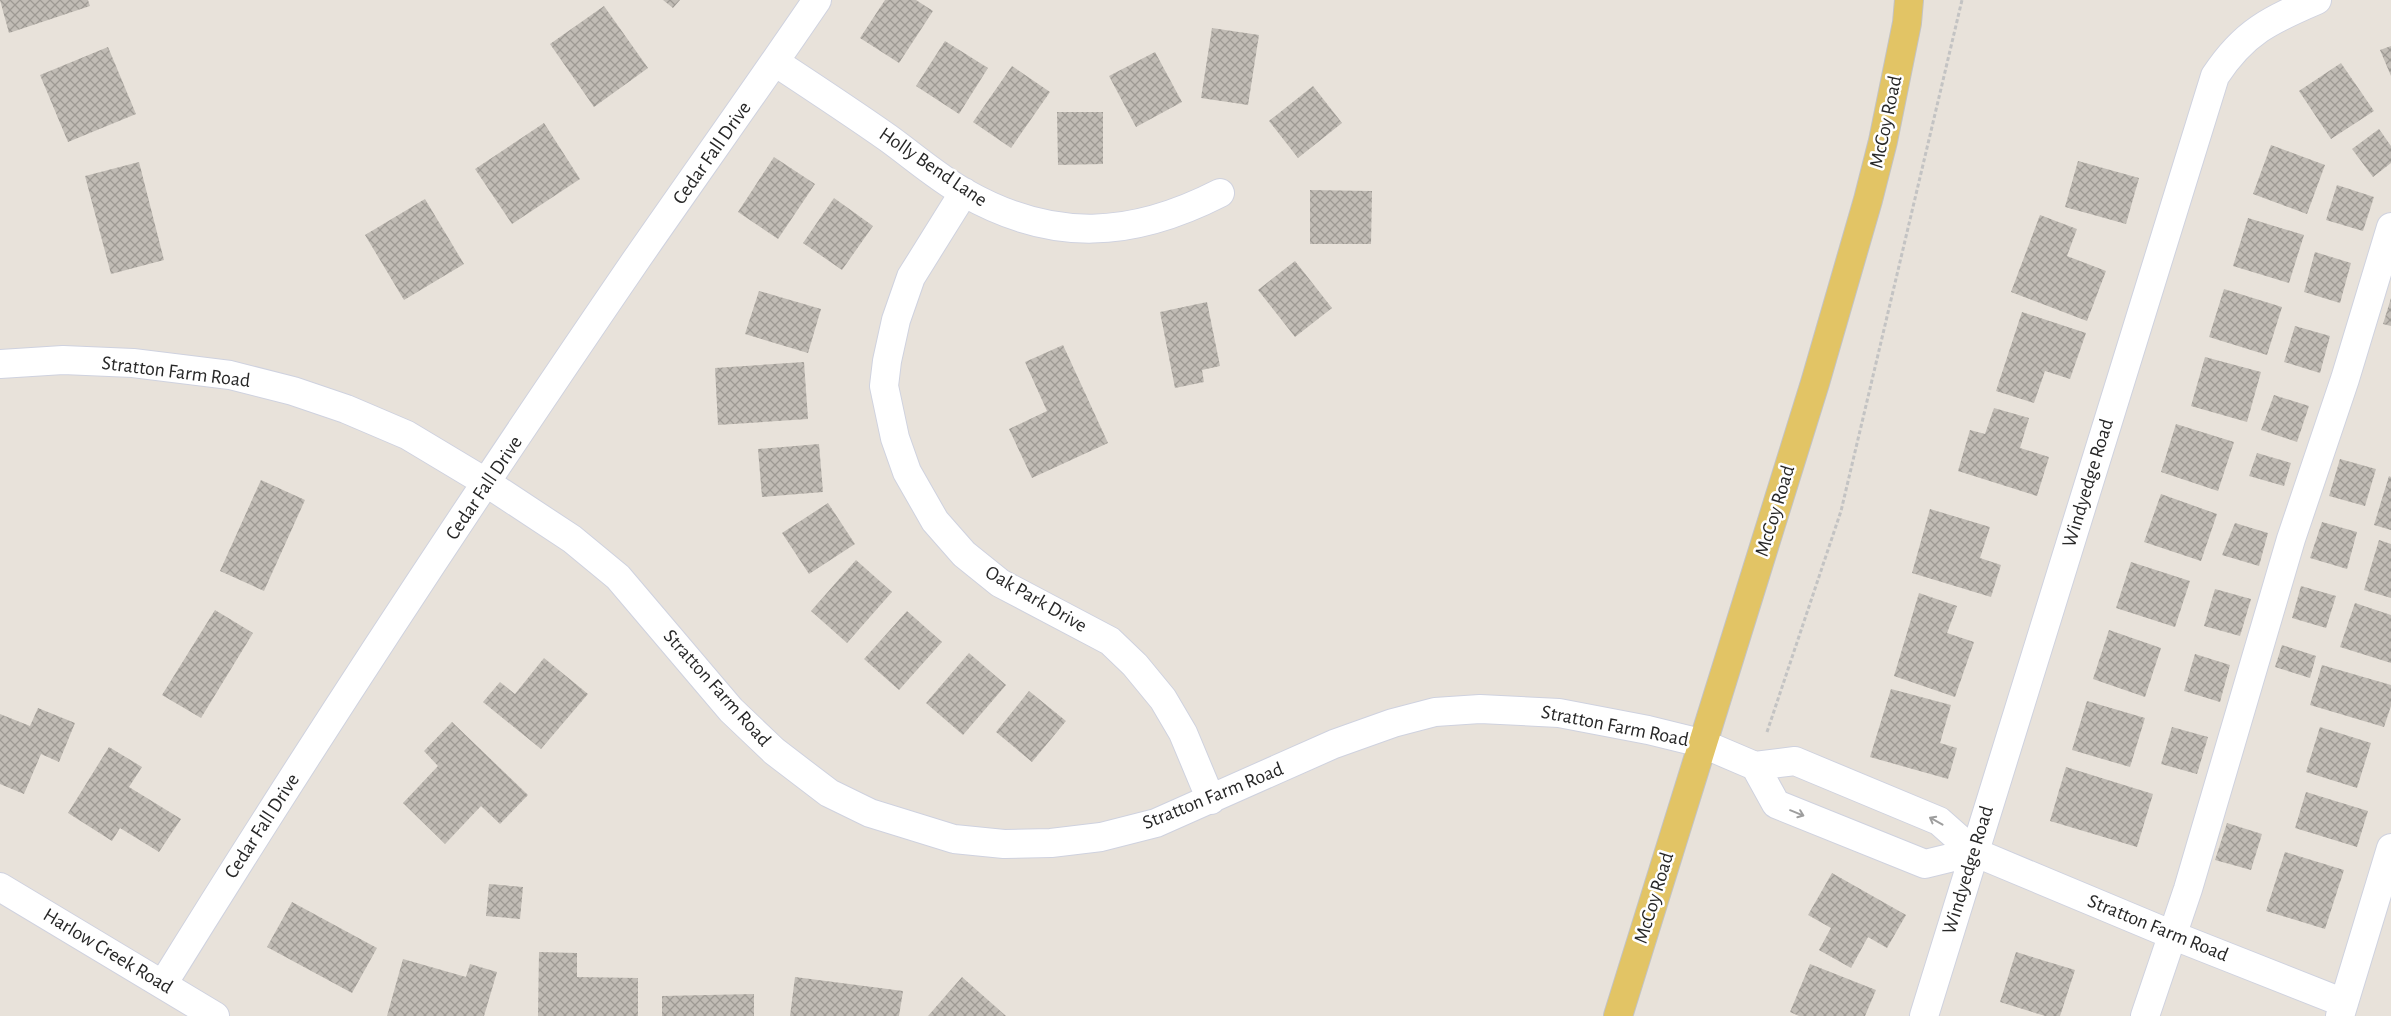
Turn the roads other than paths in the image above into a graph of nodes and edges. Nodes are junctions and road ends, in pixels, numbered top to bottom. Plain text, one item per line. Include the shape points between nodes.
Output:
1 (817, 0) edge
2 (1909, 0) edge
3 (2317, 0) edge
4 (775, 62) junction
5 (964, 192) junction
6 (1220, 193) dead end
7 (2391, 227) edge
8 (0, 364) edge
9 (487, 483) junction
10 (1701, 743) junction
11 (1755, 766) junction
12 (1211, 800) junction
13 (2391, 848) edge
14 (1974, 852) junction
15 (0, 887) edge
16 (2172, 935) junction
17 (163, 984) junction
18 (2342, 1009) edge
19 (215, 1016) edge
20 (1618, 1016) edge
21 (1924, 1016) edge
22 (2145, 1016) edge

1 - 4 street, Cedar Fall Drive
2 - 10 main road, McCoy Road via 1883,141 1868,200 1815,382
3 - 14 street, Windyedge Road via 2279,16 2254,32 2231,52 2215,76
4 - 5 street, Holly Bend Lane
4 - 9 street, Cedar Fall Drive
5 - 6 street, Holly Bend Lane via 1001,212 1073,230 1113,229 1165,217
5 - 12 street, Oak Park Drive via 912,277 896,320 887,361 884,386 895,438 907,472 935,522 964,554 1000,583 1110,641 1135,665 1163,698 1183,733
7 - 16 street via 2345,379 2291,539
8 - 9 street, Stratton Farm Road via 63,360 134,363 230,375 346,409 407,435
9 - 12 street, Stratton Farm Road via 572,539 618,577 731,710 774,751 829,793 870,813 954,839 1051,844 1101,837 1156,823
9 - 17 street, Cedar Fall Drive via 298,769
10 - 11 street, Stratton Farm Road
10 - 12 street, Stratton Farm Road via 1559,712 1480,709 1436,712 1334,744
10 - 20 main road, McCoy Road
14 -> 11 street, Stratton Farm Road via 1939,822 1795,761
11 -> 14 street via 1776,804 1925,864
13 - 18 street
14 - 16 street, Stratton Farm Road
14 - 21 street, Windyedge Road
15 - 17 street, Harlow Creek Road
16 - 18 street, Stratton Farm Road
16 - 22 street
17 - 19 street, Harlow Creek Road

